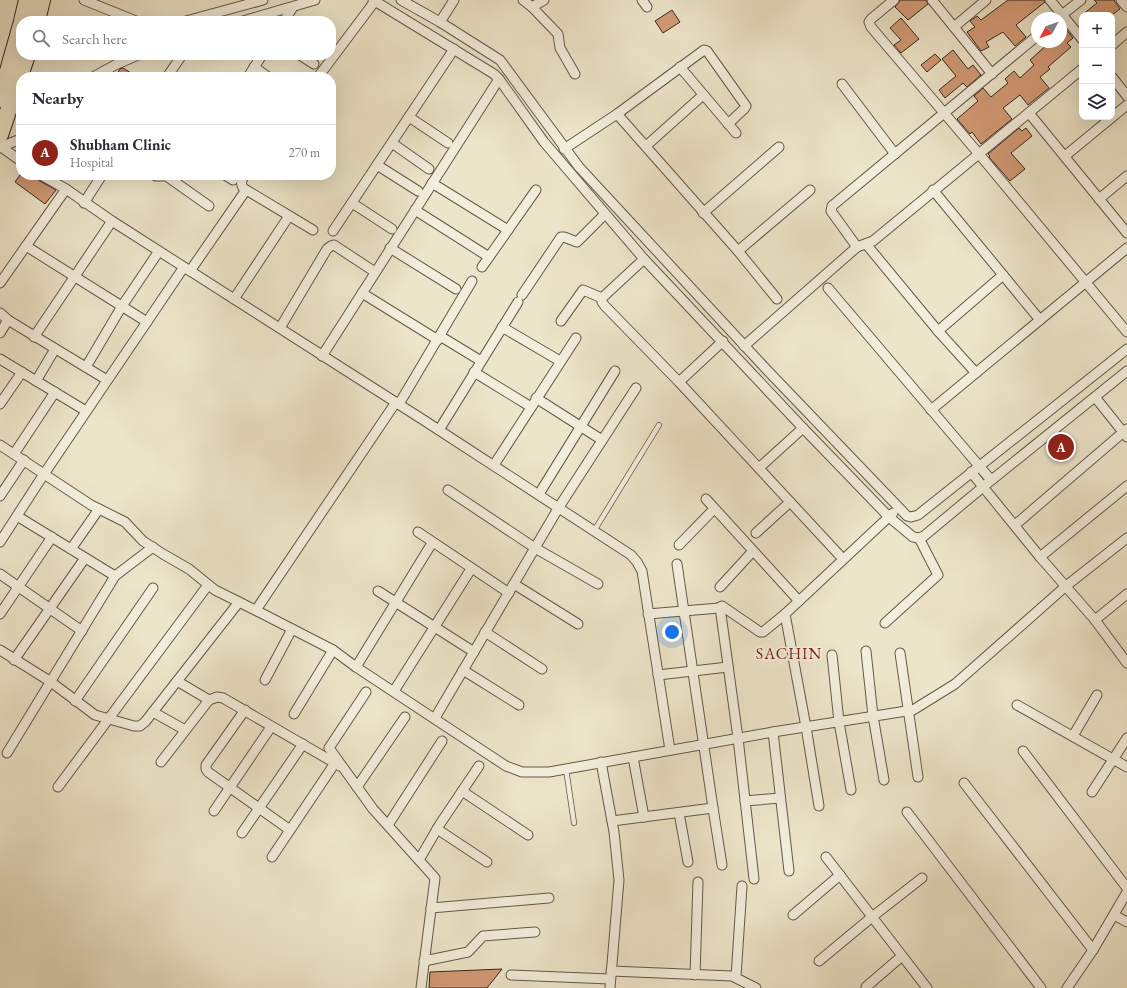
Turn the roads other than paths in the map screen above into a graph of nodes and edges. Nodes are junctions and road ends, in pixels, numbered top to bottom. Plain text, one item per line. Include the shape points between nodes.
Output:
1 (27, 0) edge
2 (42, 0) edge
3 (84, 0) edge
4 (263, 0) edge
5 (315, 0) edge
6 (374, 0) edge
7 (401, 0) edge
8 (454, 0) edge
9 (523, 0) edge
10 (544, 0) edge
11 (894, 0) edge
12 (932, 0) edge
13 (986, 0) edge
14 (1050, 0) edge
15 (1081, 0) edge
16 (1121, 0) edge
17 (293, 7) junction
18 (532, 7) junction
19 (1127, 7) edge
20 (1058, 12) edge
21 (1065, 12) edge
22 (23, 16) edge
23 (38, 16) edge
24 (124, 16) edge
25 (204, 16) edge
26 (261, 16) edge
27 (287, 16) edge
28 (440, 22) junction
29 (1067, 23) edge
30 (954, 27) junction
31 (1127, 32) edge
32 (1079, 36) edge
33 (1031, 41) edge
34 (1115, 42) edge
35 (16, 43) edge
36 (454, 49) junction
37 (336, 52) edge
38 (25, 60) edge
39 (126, 60) edge
40 (179, 60) edge
41 (259, 60) edge
42 (308, 60) edge
43 (330, 60) edge
44 (314, 64) dead end
45 (115, 65) junction
46 (254, 67) junction
47 (680, 67) junction
48 (1079, 71) edge
49 (22, 72) edge
50 (102, 72) edge
51 (110, 72) edge
52 (170, 72) edge
53 (251, 72) edge
54 (261, 72) edge
55 (322, 72) edge
56 (575, 74) dead end
57 (992, 74) junction
58 (499, 79) junction
59 (1115, 81) edge
60 (842, 84) dead end
61 (16, 91) edge
62 (703, 95) junction
63 (1127, 96) edge
64 (0, 99) edge
65 (1127, 105) edge
66 (1029, 113) junction
67 (618, 114) junction
68 (944, 114) junction
69 (409, 117) junction
70 (546, 124) junction
71 (728, 124) junction
72 (537, 132) junction
73 (736, 133) dead end
74 (16, 140) edge
75 (0, 143) edge
76 (392, 143) junction
77 (448, 143) dead end
78 (646, 146) junction
79 (779, 147) dead end
80 (564, 149) junction
81 (895, 154) junction
82 (979, 154) junction
83 (1064, 156) junction
84 (16, 157) edge
85 (377, 165) junction
86 (430, 169) dead end
87 (1127, 176) edge
88 (49, 180) edge
89 (99, 180) edge
90 (171, 180) edge
91 (242, 180) edge
92 (432, 183) junction
93 (66, 190) junction
94 (246, 190) junction
95 (536, 190) dead end
96 (810, 190) dead end
97 (933, 190) junction
98 (418, 191) dead end
99 (1099, 199) junction
100 (84, 203) junction
101 (352, 203) junction
102 (209, 206) dead end
103 (415, 210) junction
104 (703, 213) junction
105 (605, 214) junction
106 (289, 216) junction
107 (112, 221) junction
108 (392, 229) dead end
109 (313, 230) dead end
110 (508, 230) junction
111 (333, 231) dead end
112 (1127, 233) edge
113 (866, 244) junction
114 (26, 246) junction
115 (857, 247) junction
116 (390, 248) junction
117 (1127, 248) edge
118 (159, 251) junction
119 (738, 251) junction
120 (489, 257) junction
121 (644, 259) junction
122 (482, 267) dead end
123 (187, 269) junction
124 (375, 272) junction
125 (1003, 275) junction
126 (75, 276) junction
127 (472, 281) dead end
128 (0, 283) edge
129 (1086, 283) junction
130 (828, 288) dead end
131 (456, 289) dead end
132 (362, 293) junction
133 (602, 298) junction
134 (234, 299) junction
135 (777, 299) dead end
136 (122, 306) junction
137 (0, 313) edge
138 (8, 320) junction
139 (1040, 320) junction
140 (561, 321) dead end
141 (147, 322) junction
142 (502, 327) junction
143 (280, 328) junction
144 (938, 331) junction
145 (1127, 332) edge
146 (0, 334) edge
147 (34, 336) junction
148 (439, 338) junction
149 (576, 338) dead end
150 (723, 342) junction
151 (744, 346) junction
152 (55, 349) junction
153 (1127, 349) edge
154 (322, 356) junction
155 (0, 359) edge
156 (481, 361) junction
157 (560, 362) junction
158 (86, 367) junction
159 (615, 371) dead end
160 (1127, 371) edge
161 (22, 372) junction
162 (474, 372) junction
163 (976, 373) junction
164 (107, 380) junction
165 (36, 381) junction
166 (679, 382) junction
167 (636, 388) dead end
168 (56, 392) junction
169 (1095, 397) junction
170 (536, 398) junction
171 (398, 403) junction
172 (0, 404) edge
173 (531, 406) junction
174 (931, 410) junction
175 (86, 411) junction
176 (659, 425) dead end
177 (581, 427) junction
178 (803, 428) junction
179 (439, 430) junction
180 (1126, 433) edge
181 (602, 440) junction
182 (0, 445) edge
183 (14, 454) junction
184 (24, 460) junction
185 (494, 465) junction
186 (979, 466) junction
187 (759, 468) junction
188 (971, 472) junction
189 (44, 474) junction
190 (991, 480) junction
191 (983, 486) junction
192 (1127, 486) edge
193 (448, 490) dead end
194 (539, 494) junction
195 (0, 496) edge
196 (706, 499) dead end
197 (790, 502) junction
198 (559, 507) junction
199 (899, 508) junction
200 (99, 509) junction
201 (714, 509) junction
202 (17, 516) junction
203 (889, 517) junction
204 (1015, 525) junction
205 (594, 531) junction
206 (418, 532) dead end
207 (756, 533) dead end
208 (52, 537) junction
209 (919, 538) junction
210 (1127, 538) edge
211 (0, 542) edge
212 (432, 543) junction
213 (679, 545) dead end
214 (153, 547) junction
215 (536, 548) junction
216 (71, 549) junction
217 (753, 552) junction
218 (1040, 557) junction
219 (85, 558) junction
220 (843, 559) junction
221 (678, 564) dead end
222 (471, 568) junction
223 (0, 574) edge
224 (115, 576) junction
225 (208, 584) junction
226 (514, 584) junction
227 (598, 584) dead end
228 (1066, 586) junction
229 (19, 587) junction
230 (720, 587) dead end
231 (153, 588) dead end
232 (378, 590) dead end
233 (509, 593) junction
234 (1127, 594) edge
235 (799, 601) junction
236 (239, 602) junction
237 (396, 603) junction
238 (719, 608) junction
239 (50, 609) junction
240 (256, 610) junction
241 (684, 612) junction
242 (0, 614) edge
243 (648, 614) junction
244 (785, 614) junction
245 (1095, 620) junction
246 (885, 623) dead end
247 (578, 624) dead end
248 (435, 627) junction
249 (292, 629) junction
250 (82, 631) junction
251 (486, 632) junction
252 (0, 650) edge
253 (333, 650) junction
254 (866, 651) dead end
255 (474, 652) junction
256 (900, 654) dead end
257 (832, 655) dead end
258 (14, 660) junction
259 (1127, 663) edge
260 (356, 667) junction
261 (728, 667) junction
262 (542, 669) dead end
263 (463, 670) junction
264 (694, 671) junction
265 (658, 675) junction
266 (265, 680) dead end
267 (177, 681) junction
268 (50, 682) junction
269 (394, 691) junction
270 (366, 692) dead end
271 (1097, 695) dead end
272 (209, 700) junction
273 (75, 701) junction
274 (519, 705) dead end
275 (1017, 705) dead end
276 (244, 710) junction
277 (908, 711) junction
278 (153, 712) junction
279 (294, 714) dead end
280 (873, 716) junction
281 (405, 717) dead end
282 (435, 718) junction
283 (107, 719) junction
284 (839, 722) junction
285 (271, 727) junction
286 (806, 727) junction
287 (185, 730) junction
288 (773, 732) junction
289 (1073, 736) junction
290 (738, 738) junction
291 (1127, 738) edge
292 (442, 741) dead end
293 (302, 744) junction
294 (704, 744) junction
295 (670, 750) junction
296 (1023, 751) dead end
297 (7, 753) dead end
298 (633, 757) junction
299 (1113, 759) junction
300 (160, 762) dead end
301 (602, 762) junction
302 (339, 765) junction
303 (479, 766) dead end
304 (1127, 767) edge
305 (566, 768) junction
306 (918, 778) dead end
307 (884, 780) dead end
308 (964, 783) dead end
309 (58, 787) dead end
310 (357, 787) junction
311 (230, 789) junction
312 (851, 790) dead end
313 (462, 791) junction
314 (1092, 792) dead end
315 (780, 798) junction
316 (745, 801) junction
317 (819, 806) dead end
318 (713, 808) junction
319 (259, 809) junction
320 (214, 811) dead end
321 (907, 812) dead end
322 (679, 813) junction
323 (644, 817) junction
324 (612, 821) junction
325 (574, 823) dead end
326 (388, 825) junction
327 (437, 829) junction
328 (290, 830) junction
329 (242, 833) dead end
330 (528, 835) dead end
331 (272, 857) dead end
332 (826, 857) dead end
333 (419, 860) junction
334 (487, 862) dead end
335 (688, 862) dead end
336 (722, 865) dead end
337 (789, 871) dead end
338 (840, 875) junction
339 (922, 878) dead end
340 (754, 879) dead end
341 (698, 882) dead end
342 (742, 886) dead end
343 (1127, 888) edge
344 (1127, 892) edge
345 (549, 898) dead end
346 (431, 908) junction
347 (793, 915) dead end
348 (1114, 915) junction
349 (872, 917) junction
350 (1127, 922) edge
351 (535, 932) dead end
352 (1093, 950) junction
353 (902, 956) junction
354 (424, 961) junction
355 (819, 961) dead end
356 (511, 975) dead end
357 (695, 975) junction
358 (736, 977) junction
359 (610, 979) edge
360 (866, 987) dead end
361 (1071, 987) edge
362 (421, 988) edge
363 (756, 988) edge
364 (927, 988) edge
365 (1041, 988) edge

1 - 22 highway
2 - 23 highway
3 - 24 street
4 - 25 street
5 - 17 street
6 - 36 street
6 - 37 street
7 - 28 street
8 - 28 street
9 - 18 street
10 - 18 street
11 - 68 street via 871,19 871,27
12 - 30 street
13 - 30 street
14 - 20 street
15 - 21 street
16 - 19 street
17 - 26 street
17 - 27 street
18 - 56 street via 558,34 560,48
28 - 70 street via 500,60
29 - 32 street
30 - 57 street
31 - 34 street
33 - 57 street
35 - 64 highway
36 - 58 street
36 - 69 street
38 - 49 highway
39 - 45 street
40 - 52 street
41 - 46 street
42 - 44 street
43 - 55 street
45 - 50 street
45 - 51 lane
46 - 53 street
46 - 54 street
47 - 62 street
47 - 67 street
47 - 71 street via 700,52 707,51 746,106
48 - 66 street
57 - 68 street
58 - 72 street
58 - 92 street
59 - 63 street
60 - 81 street
61 - 75 highway
62 - 71 street
62 - 78 street
65 - 83 street
66 - 82 street
66 - 83 street
67 - 78 street
67 - 80 street
68 - 81 street
68 - 82 street
69 - 76 street
69 - 77 street
70 - 72 street
70 - 80 street
71 - 73 street
72 - 105 street
74 - 75 street
75 - 84 street
76 - 85 street
76 - 86 street
78 - 104 street
79 - 104 street
80 - 151 street
81 - 115 street via 831,208
82 - 97 street
82 - 129 street
83 - 99 street
85 - 98 street
85 - 101 street
87 - 99 street
88 - 93 street
89 - 100 street
90 - 102 street
91 - 94 street via 241,184
92 - 103 street
92 - 110 street
93 - 100 street
93 - 114 street
94 - 106 street
94 - 123 street
95 - 110 street
96 - 119 street
97 - 113 street via 873,241
97 - 125 street
99 - 112 street
100 - 107 street
101 - 108 street
101 - 111 street
103 - 116 street
103 - 120 street
104 - 119 street
105 - 121 street
105 - 142 street via 577,242 564,237 558,239
106 - 109 street
106 - 134 street
107 - 118 street
107 - 126 street
110 - 120 street
113 - 115 street
113 - 144 street
114 - 126 street
114 - 128 street
115 - 151 street
116 - 124 street
116 - 131 street
117 - 129 street
118 - 123 street
118 - 136 street
119 - 135 street
120 - 122 street
121 - 133 street
121 - 150 street
123 - 134 street
123 - 141 street
124 - 132 street
124 - 143 street via 331,246
125 - 139 street
125 - 144 street
126 - 136 street
126 - 147 street
127 - 148 street
129 - 139 street
129 - 145 street
130 - 174 street
132 - 148 street
132 - 154 street
133 - 140 street via 585,289 582,290
133 - 166 street via 605,306
134 - 143 street
136 - 141 street
136 - 158 street
137 - 138 street
138 - 146 street
138 - 147 street
139 - 163 street
141 - 164 street
142 - 156 street
142 - 157 street
143 - 154 street
144 - 163 street
147 - 152 street
148 - 156 street
148 - 171 street
149 - 157 street
150 - 166 street
150 - 178 street
151 - 199 street
152 - 158 street
152 - 165 street
153 - 186 street
154 - 171 street
155 - 161 street
156 - 162 street
157 - 170 street
158 - 164 street
159 - 177 street
160 - 169 street
161 - 165 street
161 - 172 street
162 - 173 street
162 - 179 street
163 - 174 street
164 - 175 street
165 - 168 street
166 - 187 street
167 - 181 street
168 - 175 street
168 - 183 street
169 - 180 street
169 - 190 street
170 - 173 street
170 - 177 street
171 - 179 street
171 - 240 street
173 - 185 street
174 - 186 street
175 - 189 street
176 - 205 lane
177 - 181 street
177 - 194 street
178 - 187 street
178 - 203 street
179 - 185 street
180 - 204 street
181 - 198 street
182 - 183 street
183 - 184 street
184 - 189 street
184 - 195 street
185 - 194 street
186 - 188 street
186 - 190 street
187 - 197 street
188 - 191 street
188 - 199 street via 918,515 907,516
189 - 200 street
189 - 202 street
190 - 191 street
191 - 204 street
191 - 209 street
192 - 218 street
193 - 215 street
194 - 198 street
196 - 201 street
197 - 207 street
197 - 220 street
198 - 205 street
198 - 215 street
199 - 203 street
200 - 214 street via 124,522
200 - 216 street
201 - 213 street
201 - 217 street
202 - 208 street
202 - 211 street
203 - 209 street via 913,537
203 - 220 street
204 - 218 street
205 - 243 street via 631,555 637,562 642,571
206 - 212 street
208 - 216 street
208 - 229 street
209 - 246 street via 938,575
210 - 228 street
212 - 222 street
212 - 237 street
214 - 224 street
214 - 225 street
215 - 226 street
215 - 227 street
216 - 219 street
217 - 230 street
217 - 235 street
218 - 228 street
219 - 224 street
219 - 239 street
220 - 235 street
221 - 241 street
222 - 233 street
222 - 248 street
223 - 229 street
224 - 250 street
225 - 236 street
225 - 283 street
226 - 233 street
226 - 247 street
228 - 245 street
228 - 277 street via 955,684
229 - 239 street
229 - 242 street
231 - 273 street
232 - 237 street
233 - 251 street
234 - 245 street
235 - 244 street
236 - 240 street
236 - 267 street
237 - 248 street
237 - 260 street
238 - 241 street
238 - 244 street via 722,606 760,632
238 - 261 street
239 - 250 street
239 - 258 street
240 - 249 street
241 - 243 street
241 - 264 street
243 - 265 street
244 - 286 street
245 - 259 street
248 - 255 street
248 - 269 street
249 - 253 street
249 - 266 street
250 - 268 street
251 - 255 street
251 - 262 street
252 - 258 street
253 - 260 street
253 - 279 street
254 - 280 street
255 - 263 street
256 - 277 street
257 - 284 street
258 - 268 street
260 - 269 street
261 - 264 street
261 - 290 street
263 - 274 street
263 - 282 street
264 - 265 street
264 - 294 street
265 - 295 street
267 - 272 street
267 - 278 street
268 - 273 street
268 - 297 street
269 - 282 street
270 - 302 street via 329,748
271 - 289 street
272 - 276 street via 223,698
272 - 287 street
273 - 283 street via 95,715
275 - 289 street
276 - 285 street
276 - 311 street via 206,765 208,772
277 - 280 street
277 - 306 street
278 - 283 street via 140,726
278 - 287 street
280 - 284 street
280 - 307 street
281 - 310 street
282 - 305 street via 506,766 522,772 549,772
283 - 309 street
284 - 286 street
284 - 312 street
285 - 293 street
285 - 311 street
286 - 288 street
286 - 317 street
287 - 300 street
288 - 290 street
288 - 315 street
289 - 299 street
290 - 294 street
290 - 316 street
291 - 299 street
292 - 326 street
293 - 302 street
293 - 319 street
294 - 295 street
294 - 318 street
295 - 298 street
296 - 343 street
298 - 301 street
298 - 323 street
299 - 304 street
299 - 314 street
301 - 305 street
301 - 324 street
302 - 310 street
302 - 328 street
303 - 313 street
305 - 325 lane
308 - 352 street
310 - 326 street
311 - 319 street
311 - 320 street
313 - 327 street
313 - 330 street
315 - 316 street
315 - 337 street
316 - 340 street
318 - 322 street
318 - 336 street
319 - 328 street
319 - 329 street
321 - 365 street
322 - 323 street
322 - 335 street
323 - 324 street
324 - 359 street via 619,880
326 - 333 street
327 - 333 street
327 - 334 street
328 - 331 street
332 - 338 street
333 - 346 street via 435,878
338 - 347 street
338 - 349 street
339 - 349 street
341 - 357 street
342 - 358 street
344 - 348 street
345 - 346 street
346 - 354 street
348 - 350 street
348 - 352 street
349 - 353 street
349 - 355 street
351 - 354 street via 482,936 468,952
352 - 361 street
353 - 360 street
353 - 364 street
354 - 362 street
356 - 359 street
357 - 358 street
357 - 359 street
358 - 363 street

